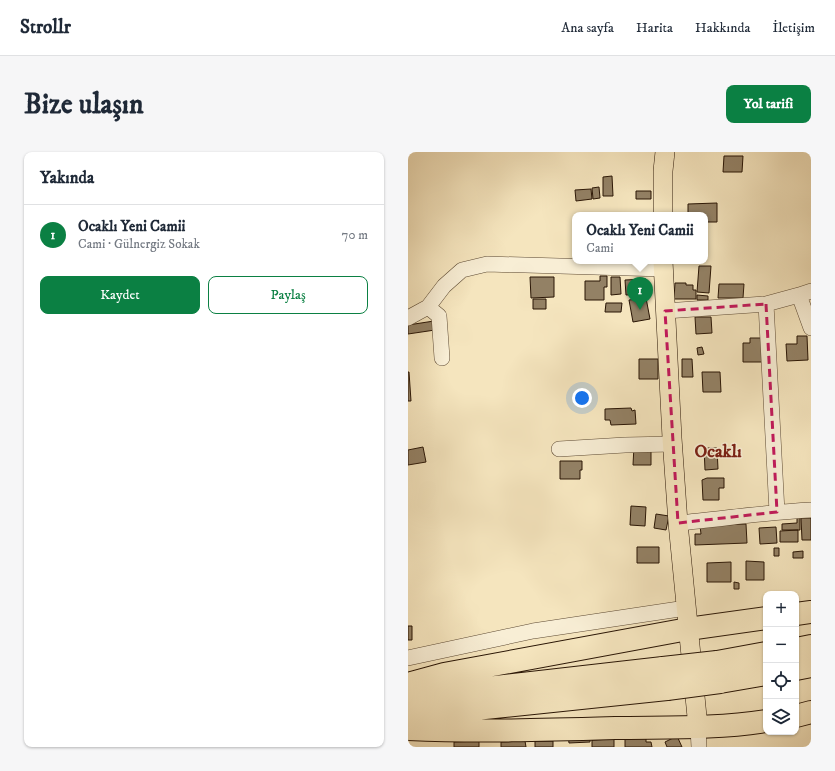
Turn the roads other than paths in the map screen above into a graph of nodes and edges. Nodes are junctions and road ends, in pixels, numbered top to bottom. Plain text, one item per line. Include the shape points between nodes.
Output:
1 (665, 152) edge
2 (663, 212) edge
3 (663, 265) edge
4 (805, 293) edge
5 (766, 304) junction
6 (428, 307) junction
7 (665, 311) junction
8 (408, 318) edge
9 (811, 328) edge
10 (442, 358) dead end
11 (672, 444) junction
12 (559, 449) dead end
13 (811, 510) edge
14 (777, 512) junction
15 (678, 523) junction
16 (686, 608) junction
17 (811, 612) edge
18 (799, 614) edge
19 (763, 618) edge
20 (688, 629) junction
21 (811, 646) edge
22 (799, 648) edge
23 (763, 655) edge
24 (408, 658) edge
25 (811, 666) edge
26 (799, 668) edge
27 (718, 672) junction
28 (763, 674) edge
29 (665, 678) junction
30 (408, 684) edge
31 (408, 698) edge
32 (811, 712) edge
33 (799, 715) edge
34 (408, 716) edge
35 (763, 721) edge
36 (408, 729) edge
37 (699, 737) edge

1 - 2 main road
3 - 6 street via 487,264 462,270 444,286
3 - 7 main road
4 - 5 street
4 - 9 street
5 - 7 street
5 - 14 street
6 - 8 street
6 - 10 street via 439,316
7 - 11 main road
11 - 12 street
11 - 15 main road
13 - 14 street
14 - 15 street
15 - 16 main road
16 - 20 main road
16 - 24 street via 533,631
17 - 18 highway
19 - 20 highway
20 - 30 highway via 444,674
20 - 37 main road
21 - 22 highway
23 - 27 highway
25 - 26 highway
27 - 28 highway
27 - 29 highway, bridge
29 - 31 highway
29 - 34 highway
32 - 33 highway
35 - 37 highway via 739,725
36 - 37 highway

